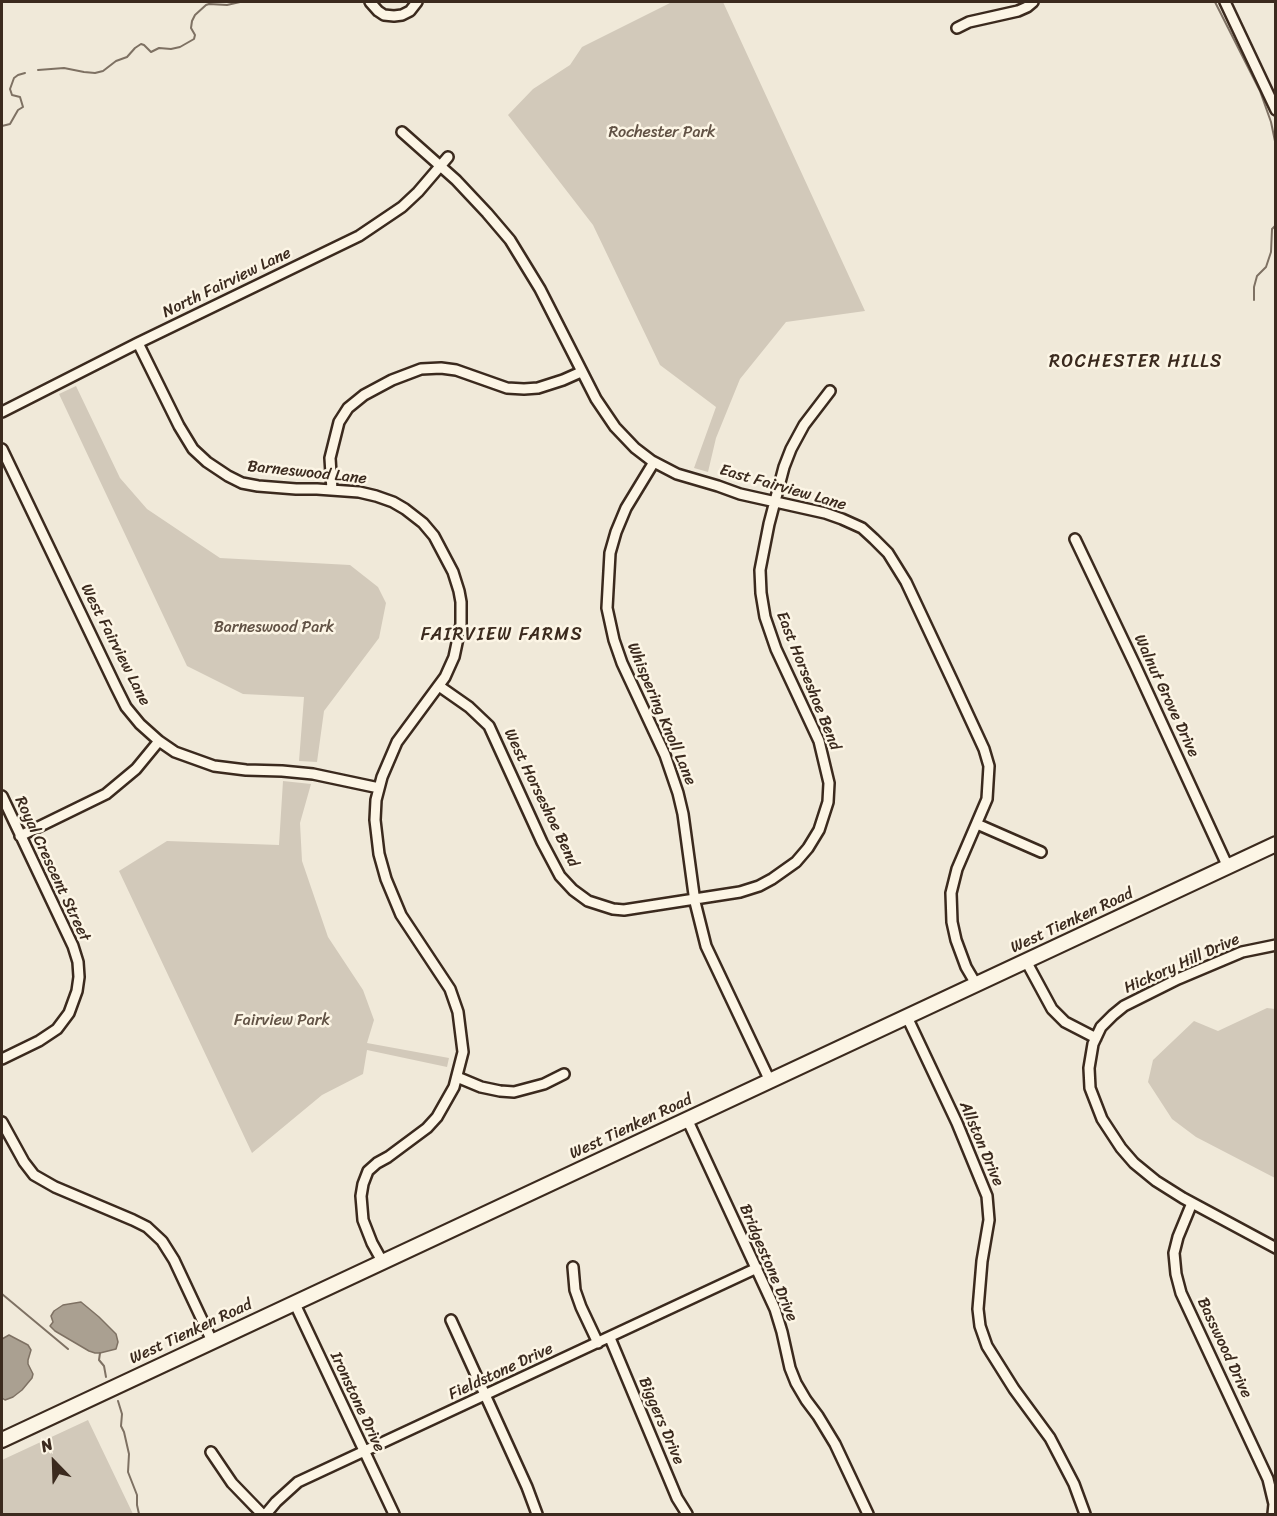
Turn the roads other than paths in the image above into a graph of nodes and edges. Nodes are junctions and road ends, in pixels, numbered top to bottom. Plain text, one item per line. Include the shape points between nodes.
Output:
1 (370, 2) edge
2 (417, 2) edge
3 (1033, 2) edge
4 (1225, 2) edge
5 (957, 28) dead end
6 (1275, 110) edge
7 (402, 132) dead end
8 (448, 157) dead end
9 (440, 166) junction
10 (138, 343) junction
11 (581, 372) junction
12 (830, 391) dead end
13 (2, 412) edge
14 (2, 448) edge
15 (654, 462) junction
16 (332, 490) junction
17 (775, 501) junction
18 (1075, 539) dead end
19 (439, 686) junction
20 (159, 741) junction
21 (379, 788) junction
22 (2, 796) edge
23 (977, 824) junction
24 (20, 836) junction
25 (1275, 844) edge
26 (1041, 852) dead end
27 (1228, 867) junction
28 (695, 898) junction
29 (1275, 945) edge
30 (1026, 961) junction
31 (976, 984) junction
32 (907, 1017) junction
33 (1096, 1038) junction
34 (2, 1059) edge
35 (564, 1074) dead end
36 (457, 1077) junction
37 (770, 1081) junction
38 (687, 1119) junction
39 (2, 1122) edge
40 (1192, 1203) junction
41 (1275, 1248) edge
42 (382, 1261) junction
43 (573, 1267) dead end
44 (757, 1268) junction
45 (294, 1302) junction
46 (451, 1320) dead end
47 (610, 1338) junction
48 (212, 1341) junction
49 (598, 1343) junction
50 (484, 1396) junction
51 (2, 1440) edge
52 (211, 1452) dead end
53 (365, 1452) junction
54 (1272, 1477) edge
55 (264, 1515) edge
56 (394, 1515) edge
57 (537, 1515) edge
58 (687, 1515) edge
59 (868, 1515) edge
60 (1085, 1515) edge
61 (1273, 1515) edge

1 - 2 street via 384,15 394,16 410,11
3 - 5 street via 1018,11
4 - 6 street
7 - 9 street, East Fairview Lane
8 - 9 street, North Fairview Lane
9 - 10 street, North Fairview Lane via 402,207 359,236
9 - 11 street, East Fairview Lane via 510,240 540,289
10 - 13 street, North Fairview Lane
10 - 16 street, Barneswood Lane via 179,426 193,449 207,462 242,483
11 - 15 street, East Fairview Lane via 615,427
11 - 16 street via 538,388 524,389 507,388 441,368 421,369 392,380 364,395 339,422 330,458
12 - 17 street, East Horseshoe Bend via 797,435
14 - 20 street, West Fairview Lane via 126,706
15 - 17 street, East Fairview Lane via 677,474
15 - 28 street, Whispering Knoll Lane via 616,532 610,554 607,608 622,663 675,784
16 - 19 street, Barneswood Lane via 359,492 393,502 423,524 442,550 459,591 461,624 454,657
17 - 23 street, East Fairview Lane via 825,513 862,528 888,552 906,582 984,749 989,782
17 - 28 street, East Horseshoe Bend via 760,570 765,617 819,741 829,783 828,802 819,830 796,862 759,886
18 - 27 street, Walnut Grove Drive
19 - 21 street, Barneswood Lane via 397,742
19 - 28 street, West Horseshoe Bend via 489,726 547,851 560,876 573,890 588,901 624,910
20 - 21 street, West Fairview Lane via 175,752 214,766 313,774
20 - 24 street via 136,769 106,794
21 - 36 street, Barneswood Lane via 375,820 386,879 402,915 450,989 458,1012 463,1052
22 - 24 street, Royal Crescent Street
23 - 26 street
23 - 31 street, East Fairview Lane via 957,869 951,894 956,940
24 - 34 street, Royal Crescent Street via 73,946 79,977 69,1013 57,1029
25 - 27 street, West Tienken Road
27 - 30 street, West Tienken Road
28 - 37 street, Whispering Knoll Lane via 706,946
29 - 33 street, Hickory Hill Drive via 1242,952 1139,998 1113,1015
30 - 31 street, West Tienken Road
30 - 33 street via 1052,1009 1065,1022
31 - 32 street, West Tienken Road
32 - 37 street, West Tienken Road
32 - 60 street, Allston Drive via 987,1196 989,1220 978,1309 987,1346 1063,1460
33 - 40 street, Hickory Hill Drive via 1089,1068 1090,1088 1102,1119 1134,1163
35 - 36 street via 514,1092 481,1087
36 - 42 street, Barneswood Lane via 437,1117 427,1128 368,1171 361,1196 363,1220
37 - 38 street, West Tienken Road
38 - 42 street, West Tienken Road
38 - 44 street, Bridgestone Drive
39 - 48 street via 34,1175 134,1220 162,1241
40 - 41 street, Hickory Hill Drive
40 - 54 street, Basswood Drive via 1174,1253 1181,1293
42 - 45 street, West Tienken Road
43 - 49 street via 575,1290
44 - 47 street, Fieldstone Drive
44 - 59 street, Bridgestone Drive via 775,1309 796,1383 835,1444
45 - 48 street, West Tienken Road
45 - 53 street, Ironstone Drive
46 - 50 street
47 - 49 street, Fieldstone Drive
47 - 58 street, Biggers Drive
48 - 51 street, West Tienken Road
49 - 50 street, Fieldstone Drive
50 - 53 street, Fieldstone Drive
50 - 57 street
52 - 55 street via 232,1483
53 - 55 street, Fieldstone Drive via 298,1482
53 - 56 street, Ironstone Drive
54 - 61 street, Basswood Drive

